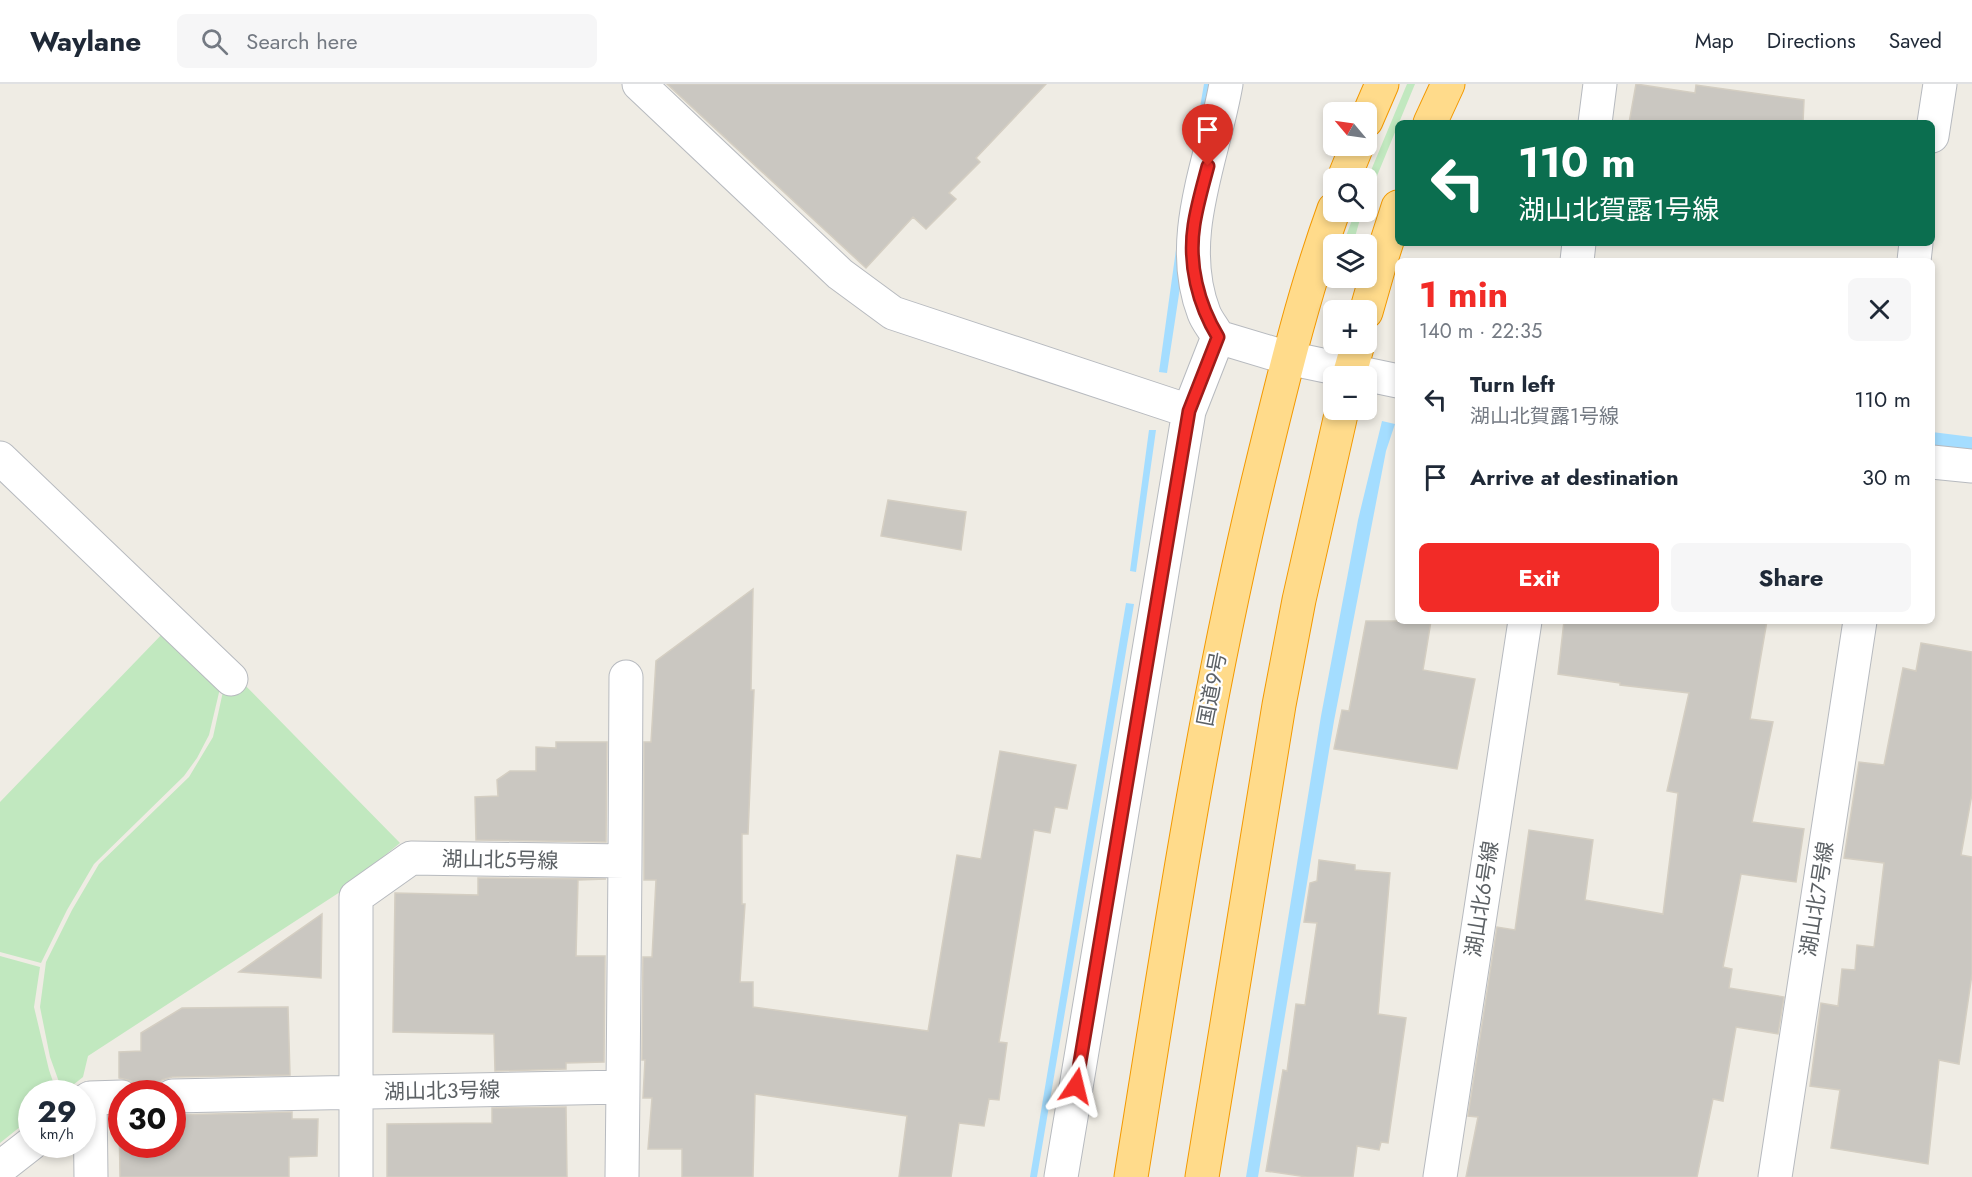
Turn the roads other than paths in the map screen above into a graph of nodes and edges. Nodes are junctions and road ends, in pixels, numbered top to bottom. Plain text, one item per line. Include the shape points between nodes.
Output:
1 (639, 84) edge
2 (1226, 84) edge
3 (1382, 84) edge
4 (1448, 84) edge
5 (1600, 84) edge
6 (1940, 84) edge
7 (1374, 102) edge
8 (1431, 120) edge
9 (1595, 120) edge
10 (1934, 120) edge
11 (1395, 216) edge
12 (1330, 222) edge
13 (1369, 300) edge
14 (1218, 337) junction
15 (1288, 358) junction
16 (1353, 364) edge
17 (1395, 380) edge
18 (1189, 411) junction
19 (1340, 420) edge
20 (0, 458) edge
21 (1935, 462) edge
22 (1972, 466) edge
23 (1525, 624) edge
24 (1860, 624) edge
25 (626, 677) dead end
26 (231, 679) dead end
27 (624, 861) junction
28 (623, 1088) junction
29 (356, 1092) junction
30 (186, 1096) edge
31 (98, 1099) edge
32 (18, 1154) edge
33 (0, 1168) edge
34 (91, 1177) edge
35 (356, 1177) edge
36 (622, 1177) edge
37 (1061, 1177) edge
38 (1131, 1177) edge
39 (1202, 1177) edge
40 (1440, 1177) edge
41 (1775, 1177) edge

1 - 18 street via 840,274 893,314
2 - 14 street via 1193,226 1196,284 1205,315
3 - 7 highway
4 - 8 highway
5 - 9 street
6 - 10 street
11 - 13 highway
12 - 15 highway, 国道9号
14 - 15 street
14 - 18 street
15 - 16 street
15 - 38 highway, 国道9号 via 1219,650
16 - 17 street
18 - 37 street
19 - 39 highway via 1279,705
20 - 26 street
21 - 22 street
23 - 40 street, 湖山北6号線
24 - 41 street, 湖山北7号線
25 - 27 street
27 - 28 street
27 - 29 street, 湖山北5号線 via 411,858 356,897
28 - 29 street, 湖山北3号線
28 - 36 street
29 - 30 street, 湖山北3号線
29 - 35 street
31 - 34 street
32 - 33 street

